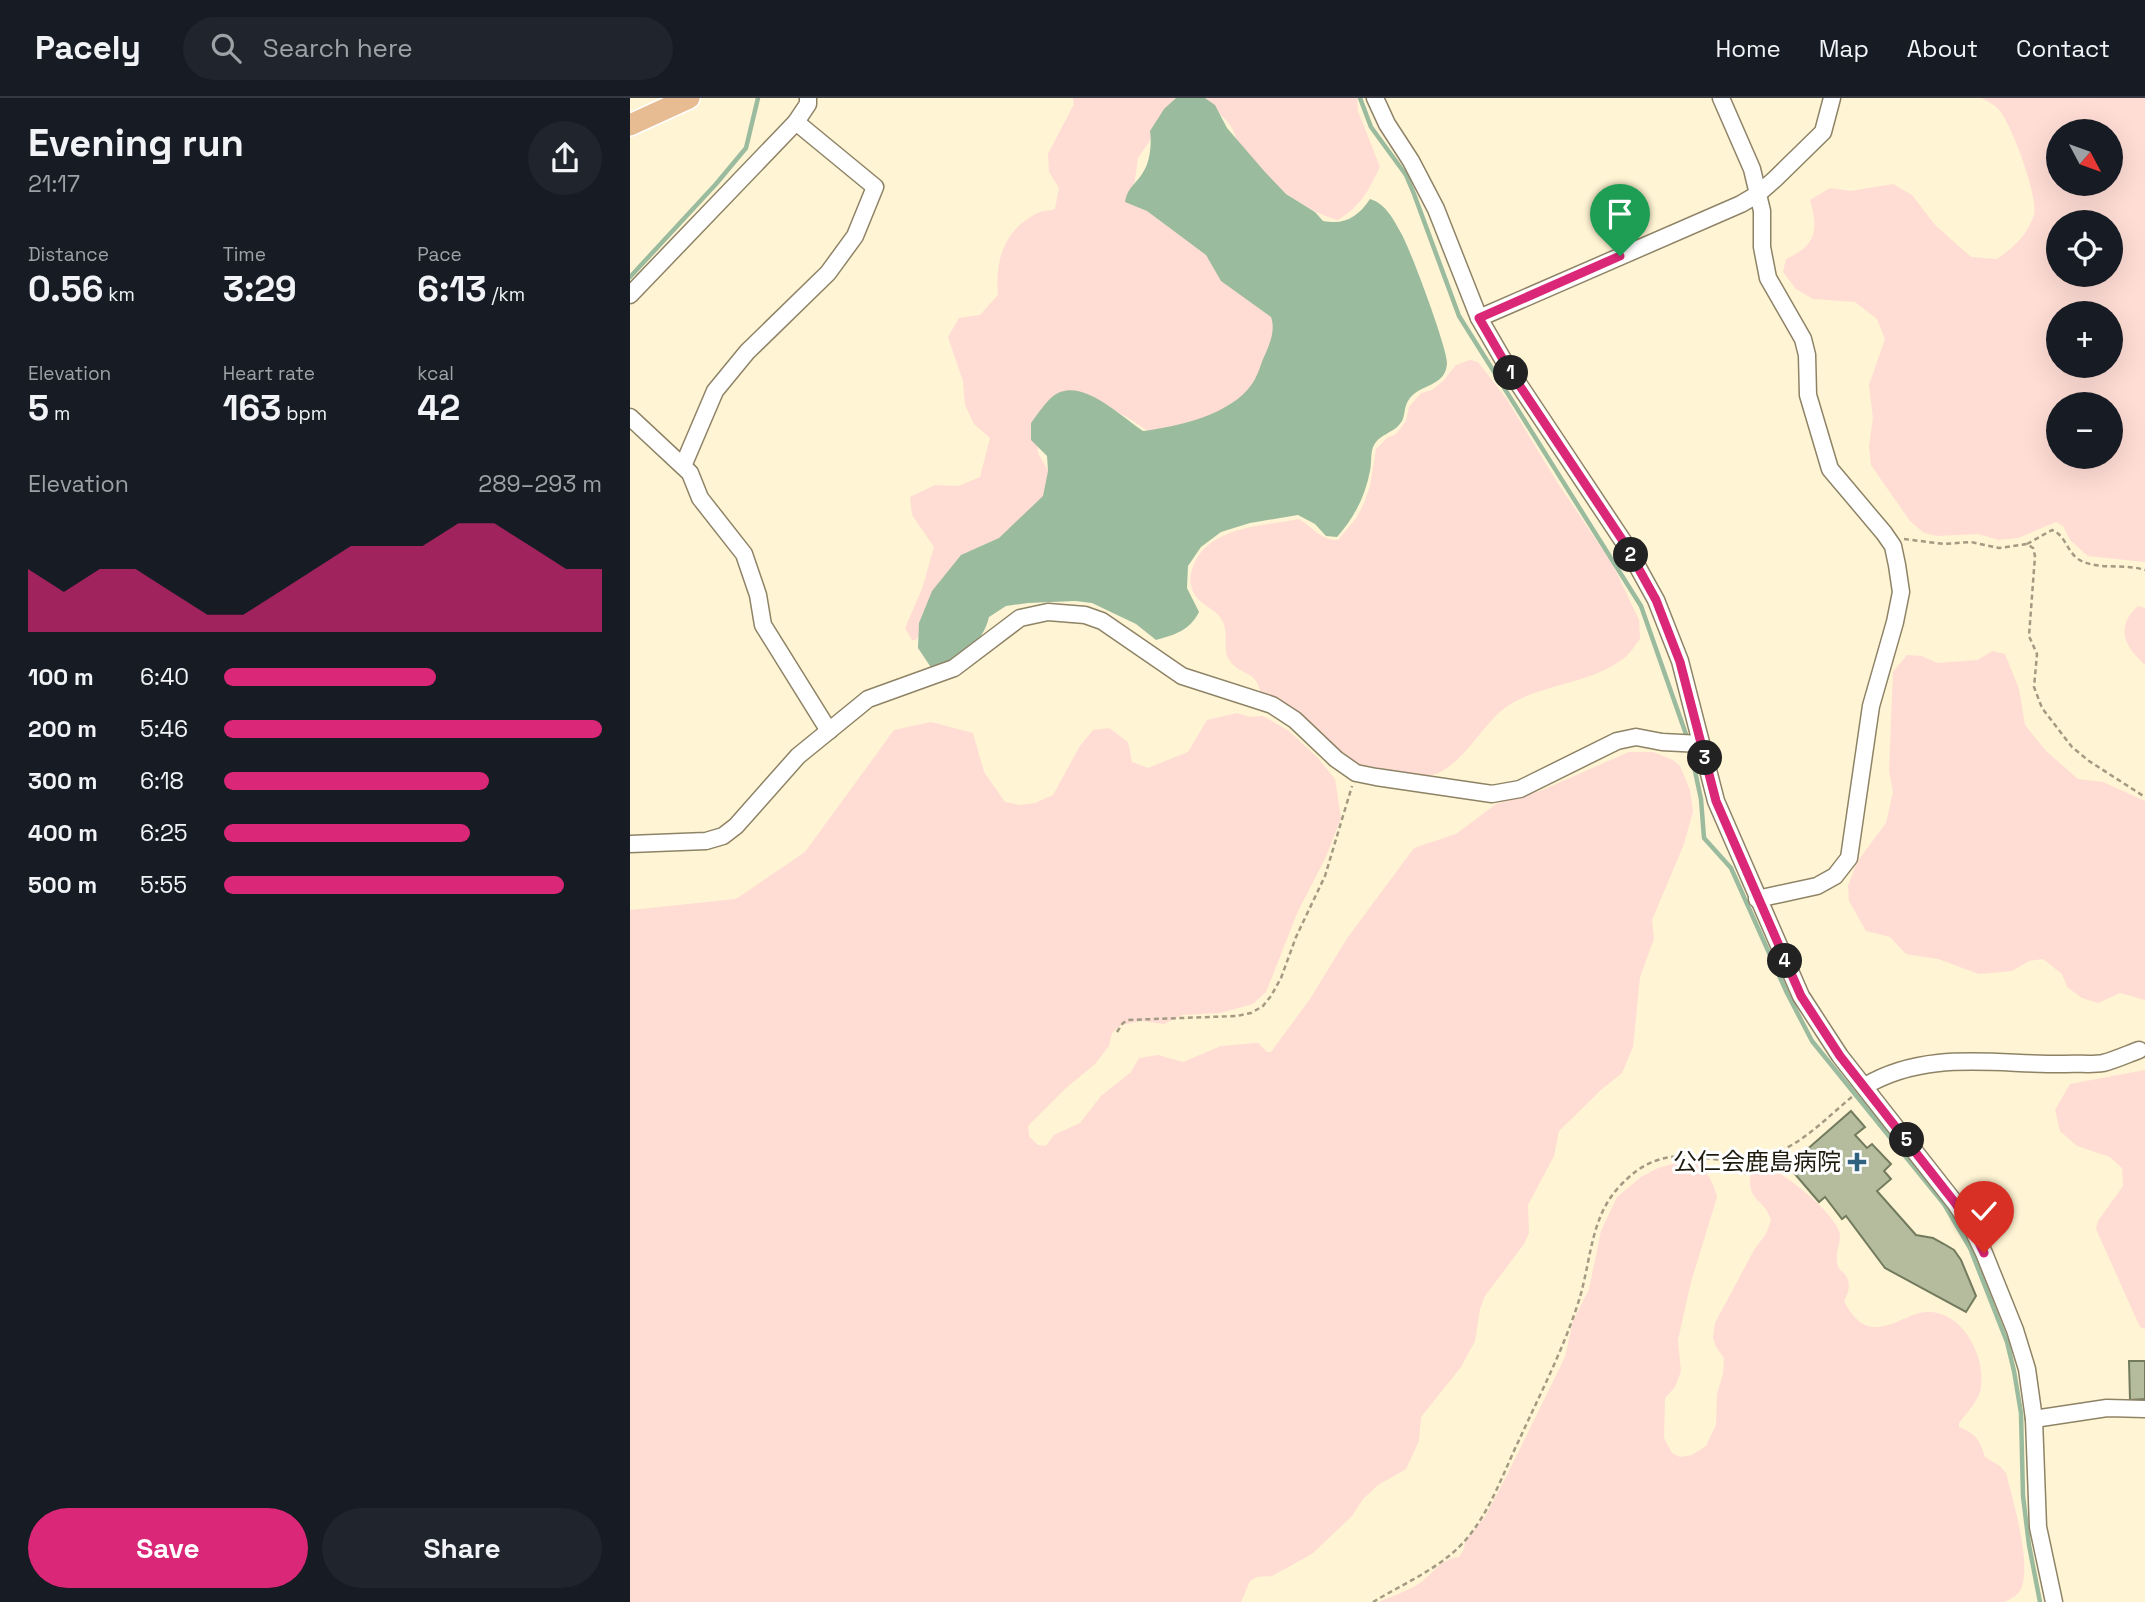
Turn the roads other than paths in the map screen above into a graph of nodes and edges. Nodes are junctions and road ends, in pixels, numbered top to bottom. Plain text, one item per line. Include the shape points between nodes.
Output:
1 (689, 98) edge
2 (808, 98) edge
3 (1375, 98) edge
4 (1720, 98) edge
5 (1832, 98) edge
6 (796, 122) junction
7 (630, 125) edge
8 (1758, 194) junction
9 (630, 295) edge
10 (1479, 318) junction
11 (630, 417) edge
12 (683, 466) junction
13 (829, 731) junction
14 (1692, 744) junction
15 (630, 844) edge
16 (1757, 899) junction
17 (2139, 1050) dead end
18 (1858, 1092) junction
19 (2145, 1409) edge
20 (2034, 1419) junction
21 (2054, 1602) edge

1 - 7 main road
2 - 6 street
3 - 10 street via 1436,209
4 - 8 street via 1752,169
5 - 8 street via 1823,132
6 - 9 street
6 - 12 street via 876,187 855,236 828,273 747,352 715,391
8 - 10 street
8 - 16 street via 1768,278 1803,339 1808,395 1830,469 1893,546 1901,592 1871,706 1849,858 1835,876 1817,886
10 - 14 street via 1625,544 1656,600 1680,662
11 - 12 street
12 - 13 street via 700,498 744,554 763,625
13 - 14 street via 868,699 954,668 1020,618 1064,612 1102,621 1182,676 1272,705 1356,773 1492,794 1520,789 1617,741 1636,737
13 - 15 street via 797,756 723,836 706,841
14 - 16 street
16 - 18 street via 1801,996
17 - 18 street via 2103,1063 1995,1060 1923,1064 1875,1080
18 - 20 street via 1933,1173 1973,1230 2015,1330 2027,1369
19 - 20 street
20 - 21 street via 2038,1527

